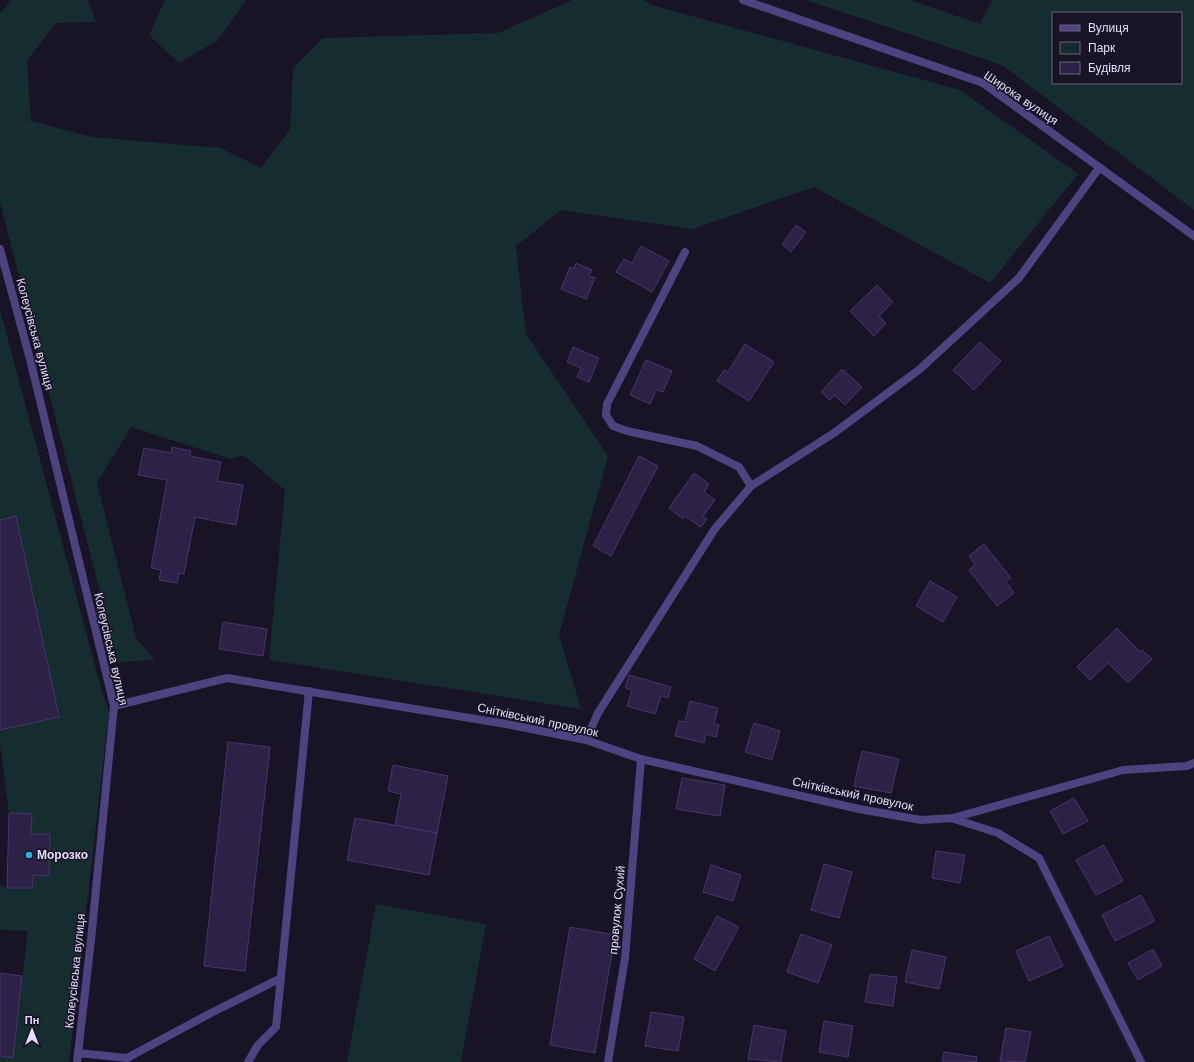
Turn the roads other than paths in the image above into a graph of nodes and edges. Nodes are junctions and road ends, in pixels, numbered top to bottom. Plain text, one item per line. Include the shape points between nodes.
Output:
1 (743, 0) edge
2 (1099, 168) junction
3 (1194, 236) edge
4 (0, 249) edge
5 (685, 252) dead end
6 (751, 486) junction
7 (309, 691) junction
8 (114, 706) junction
9 (586, 740) junction
10 (641, 759) junction
11 (1194, 762) edge
12 (953, 818) junction
13 (281, 978) junction
14 (77, 1058) edge
15 (248, 1062) edge
16 (608, 1062) edge
17 (1141, 1062) edge

1 - 2 street, Широка вулиця via 982,83
2 - 3 street, Широка вулиця
2 - 6 street via 1018,278 920,370 834,433
4 - 8 street, Колеусівська вулиця via 30,359
5 - 6 street via 607,404 606,415 613,426 627,431 697,446 739,467
6 - 9 street via 706,543 598,713
7 - 8 street, Снітківський провулок via 227,678
7 - 9 street, Снітківський провулок
7 - 13 street
8 - 14 street, Колеусівська вулиця
9 - 10 street, Снітківський провулок
10 - 12 street, Снітківський провулок via 859,809 921,820
10 - 16 street, провулок Сухий via 625,958
11 - 12 street, Снітківський провулок via 1187,766 1122,770
12 - 17 street, Снітківський провулок via 998,833 1040,858
13 - 14 street via 127,1058
13 - 15 street via 276,1027 258,1045

